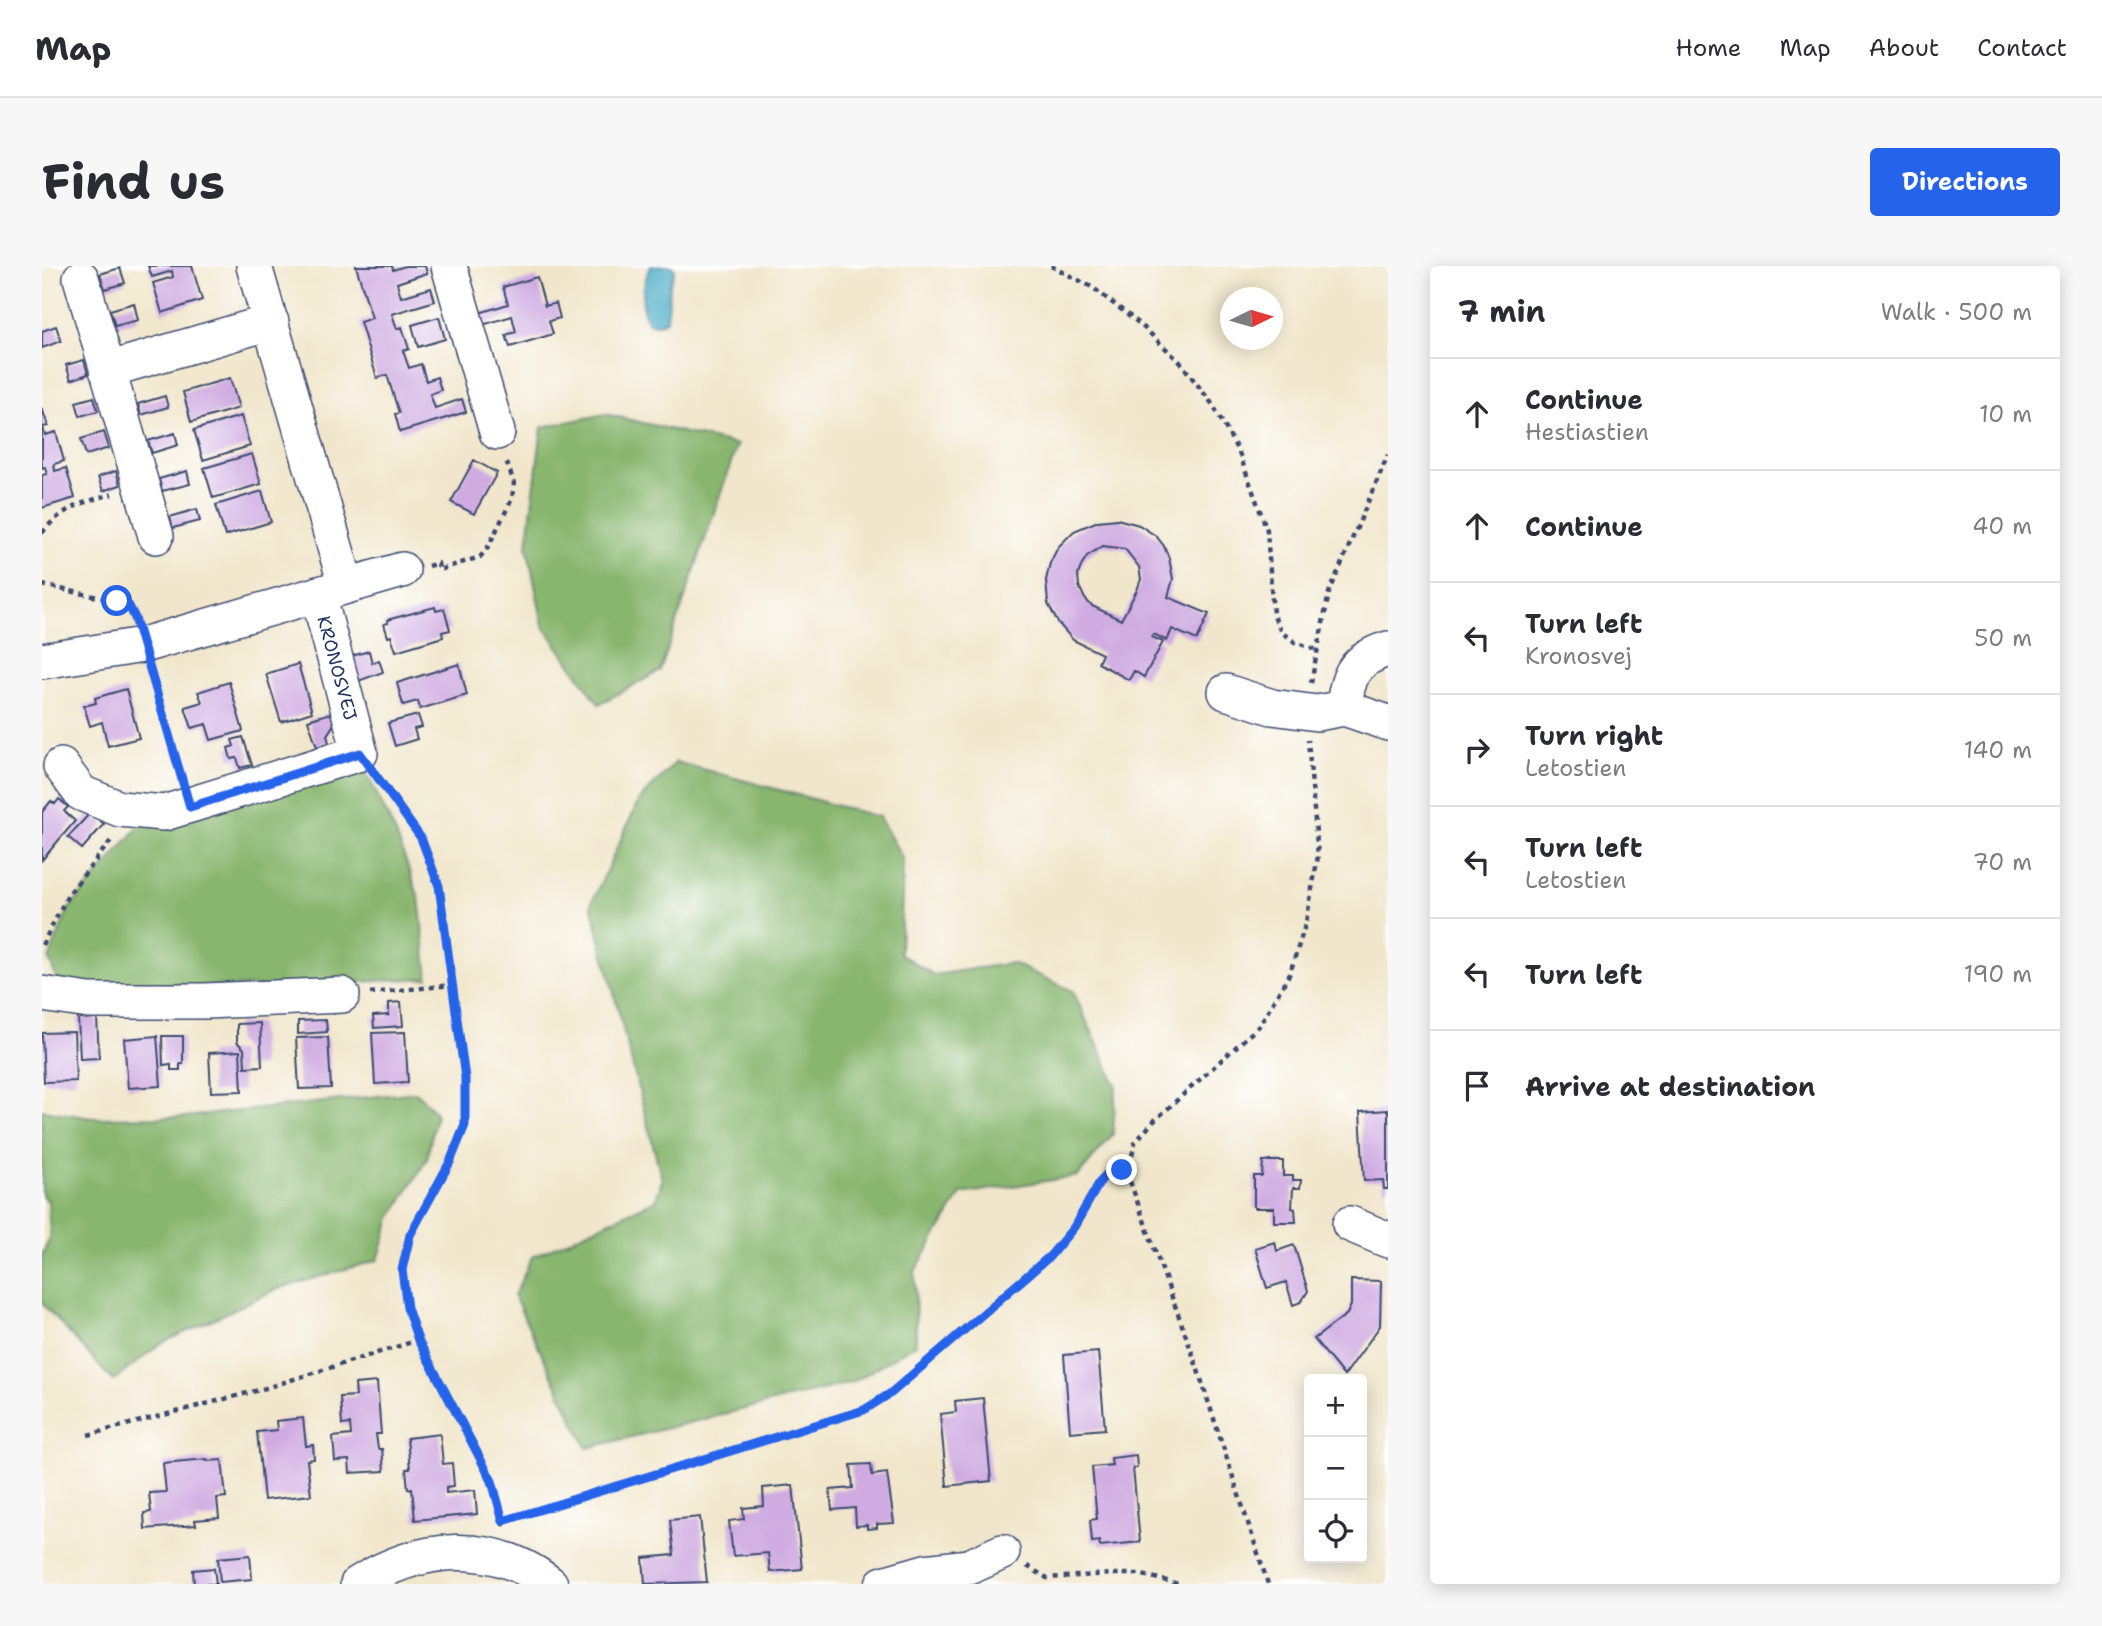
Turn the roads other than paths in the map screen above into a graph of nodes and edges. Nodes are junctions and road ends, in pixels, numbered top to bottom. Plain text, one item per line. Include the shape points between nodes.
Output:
1 (254, 266) edge
2 (449, 266) edge
3 (81, 278) dead end
4 (271, 322) junction
5 (107, 370) junction
6 (497, 432) road end
7 (156, 536) dead end
8 (402, 570) dead end
9 (332, 589) junction
10 (1388, 649) edge
11 (42, 661) edge
12 (1226, 692) dead end
13 (1343, 708) junction
14 (1388, 723) edge
15 (61, 765) dead end
16 (42, 994) edge
17 (341, 995) road end
18 (1349, 1224) dead end
19 (1388, 1240) edge
20 (1002, 1552) road end
21 (358, 1584) edge
22 (550, 1584) edge
23 (883, 1584) edge

1 - 4 street, KRONOSVEJ
2 - 6 street
3 - 5 street
4 - 5 street
4 - 9 street, KRONOSVEJ
5 - 7 street
8 - 9 street, KRONOSVEJ
9 - 11 street, KRONOSVEJ via 143,645
9 - 15 street, KRONOSVEJ via 360,753 164,813 120,809 81,793
10 - 13 street via 1357,664 1346,683
12 - 13 street via 1272,707 1317,713
13 - 14 street
16 - 17 street via 89,1001
18 - 19 street
20 - 23 street via 969,1567 925,1572
21 - 22 street via 412,1560 466,1551 497,1556

